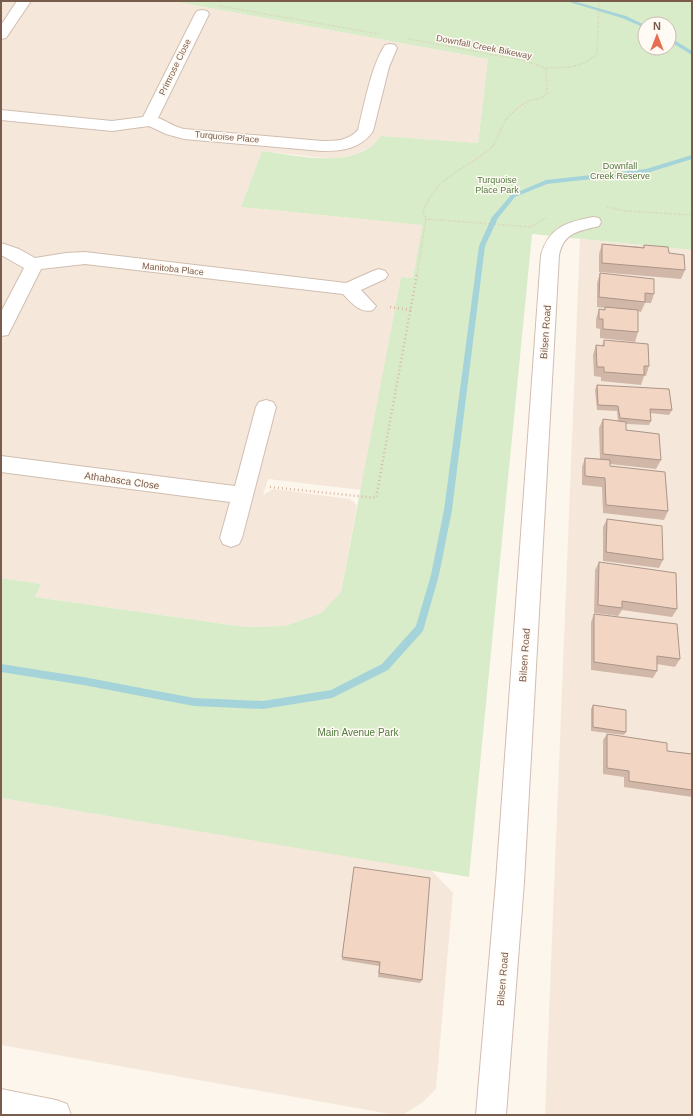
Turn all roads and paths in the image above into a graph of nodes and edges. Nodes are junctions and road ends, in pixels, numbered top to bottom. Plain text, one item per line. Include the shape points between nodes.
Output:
1 (24, 1) edge
2 (599, 1) edge
3 (217, 5) dead end
4 (202, 14) dead end
5 (382, 34) dead end
6 (1, 35) edge
7 (404, 38) dead end
8 (390, 48) dead end
9 (546, 68) junction
10 (1, 115) edge
11 (149, 121) junction
12 (426, 219) junction
13 (593, 222) dead end
14 (513, 226) dead end
15 (1, 249) edge
16 (35, 264) junction
17 (380, 275) dead end
18 (348, 289) junction
19 (367, 306) dead end
20 (1, 330) edge
21 (266, 407) dead end
22 (1, 464) edge
23 (243, 496) junction
24 (232, 538) dead end
25 (1, 1104) edge
26 (56, 1115) edge
27 (491, 1115) edge

1 - 6 street
2 - 9 path via 597,55 584,64
3 - 5 path
4 - 11 street, Primrose Close
7 - 9 path, Downfall Creek Bikeway via 522,60
8 - 11 street, Turquoise Place via 364,131 352,142 322,146 184,134
9 - 12 path via 547,93 540,100 529,101 508,117 490,149 441,183 429,197 423,211
10 - 11 street via 112,126
12 - 14 path
12 - 23 path via 376,498 272,486
13 - 27 street, Bilsen Road via 570,228 562,233 555,239 550,255 510,882
15 - 16 street
16 - 18 street, Manitoba Place via 85,258
16 - 20 street
17 - 18 street
18 - 19 street
21 - 23 street
22 - 23 street, Athabasca Close
23 - 24 street
25 - 26 street

